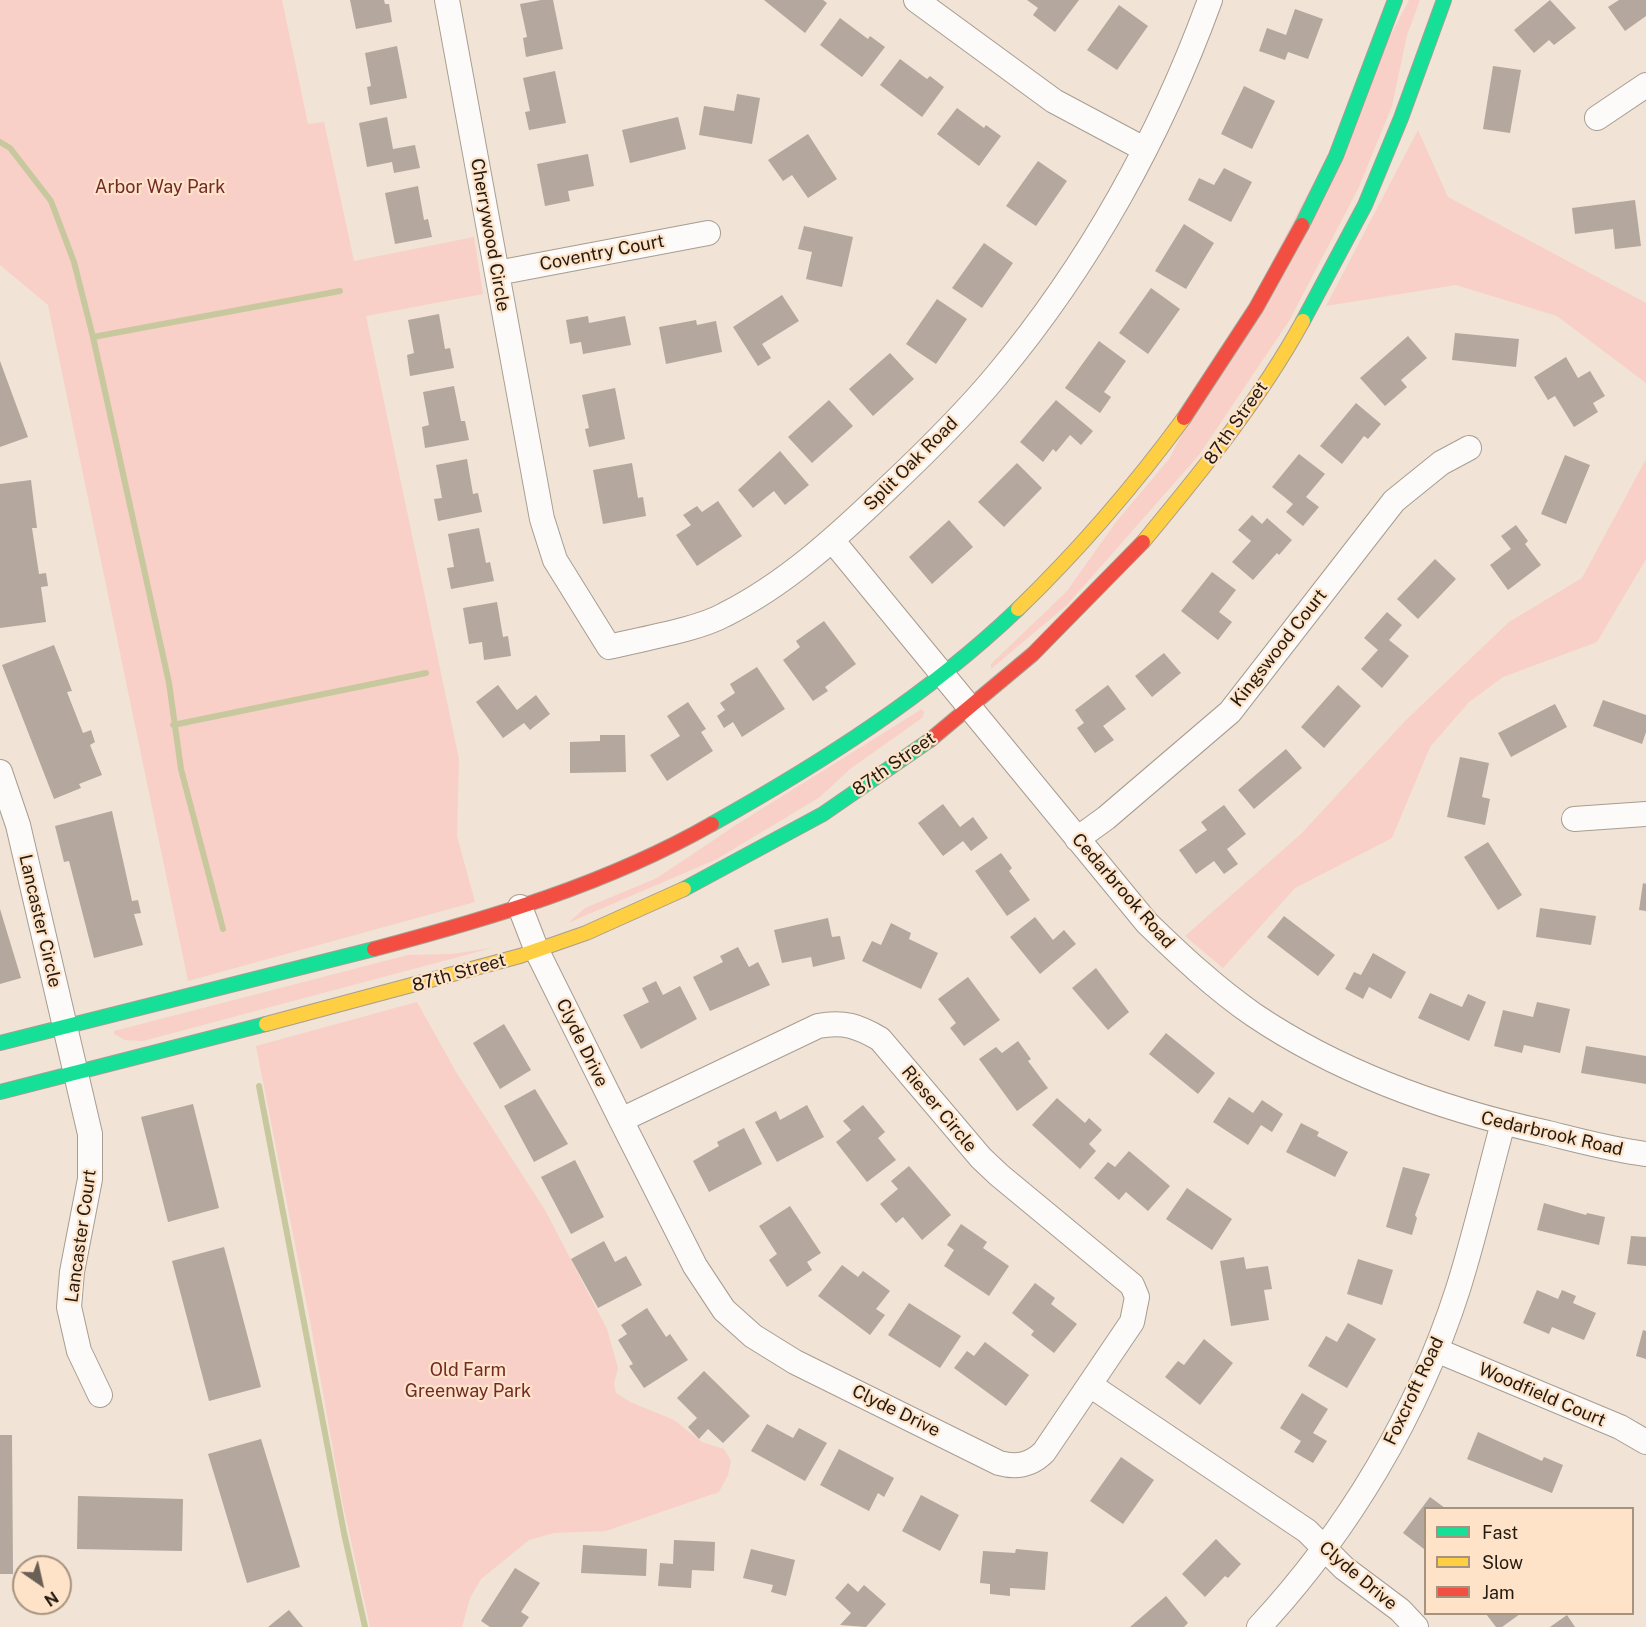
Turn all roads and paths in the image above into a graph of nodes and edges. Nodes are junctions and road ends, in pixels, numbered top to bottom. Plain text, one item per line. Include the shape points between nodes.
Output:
1 (447, 0) edge
2 (916, 0) edge
3 (1210, 0) edge
4 (1395, 0) edge
5 (1444, 0) edge
6 (1646, 85) edge
7 (1597, 118) dead end
8 (1144, 149) junction
9 (708, 233) dead end
10 (497, 273) junction
11 (1469, 448) dead end
12 (533, 470) joint
13 (832, 540) junction
14 (942, 674) junction
15 (971, 710) junction
16 (0, 772) edge
17 (1646, 814) edge
18 (1574, 819) dead end
19 (1077, 839) junction
20 (520, 907) junction
21 (537, 951) junction
22 (64, 1027) junction
23 (0, 1043) edge
24 (76, 1073) junction
25 (0, 1092) edge
26 (621, 1120) junction
27 (1503, 1123) junction
28 (1646, 1154) edge
29 (1436, 1350) junction
30 (1090, 1385) junction
31 (100, 1395) dead end
32 (1646, 1442) edge
33 (1324, 1550) junction
34 (1259, 1627) edge
35 (1416, 1627) edge

1 - 10 street, Cherrywood Circle
2 - 8 street via 1054,101
3 - 8 street, Split Oak Road via 1168,104
4 - 14 street via 1315,201 1277,274 1204,390 1143,471 1044,584
5 - 15 street, 87th Street via 1402,115 1353,231 1320,293 1253,400 1170,512 1121,567 1069,621
6 - 7 street
8 - 13 street, Split Oak Road via 1101,228 1039,321 996,376 936,442
9 - 10 street, Coventry Court
10 - 12 street, Cherrywood Circle
11 - 19 street, Kingswood Court via 1441,463 1394,501 1230,712
12 - 13 street, Split Oak Road via 550,548 609,647 724,615 781,580
13 - 14 street, Cedarbrook Road
14 - 15 street, Cedarbrook Road
14 - 20 street via 793,778 695,835 612,874
15 - 19 street, Cedarbrook Road
15 - 21 street, 87th Street via 818,817 721,872 641,910
16 - 22 street, Lancaster Circle via 18,825
17 - 18 street
19 - 27 street, Cedarbrook Road via 1147,922 1189,963 1252,1014 1376,1081
20 - 21 street, Clyde Drive
20 - 22 street via 390,945
21 - 24 street, 87th Street
21 - 26 street, Clyde Drive
22 - 23 street
22 - 24 street, Lancaster Circle
24 - 25 street, 87th Street
24 - 31 street, Lancaster Court via 90,1134 91,1160 69,1307 79,1351
26 - 30 street, Clyde Drive via 695,1266 724,1310 753,1336 786,1357 1008,1466 1036,1460
26 - 30 street, Rieser Circle via 818,1026 848,1023 864,1029 880,1039 987,1164 1132,1285 1137,1297 1132,1322
27 - 28 street, Cedarbrook Road
27 - 29 street, Foxcroft Road via 1458,1291
29 - 32 street, Woodfield Court via 1620,1427
29 - 33 street, Foxcroft Road via 1395,1436
30 - 33 street, Clyde Drive via 1307,1531
33 - 34 street, Foxcroft Road
33 - 35 street, Clyde Drive

